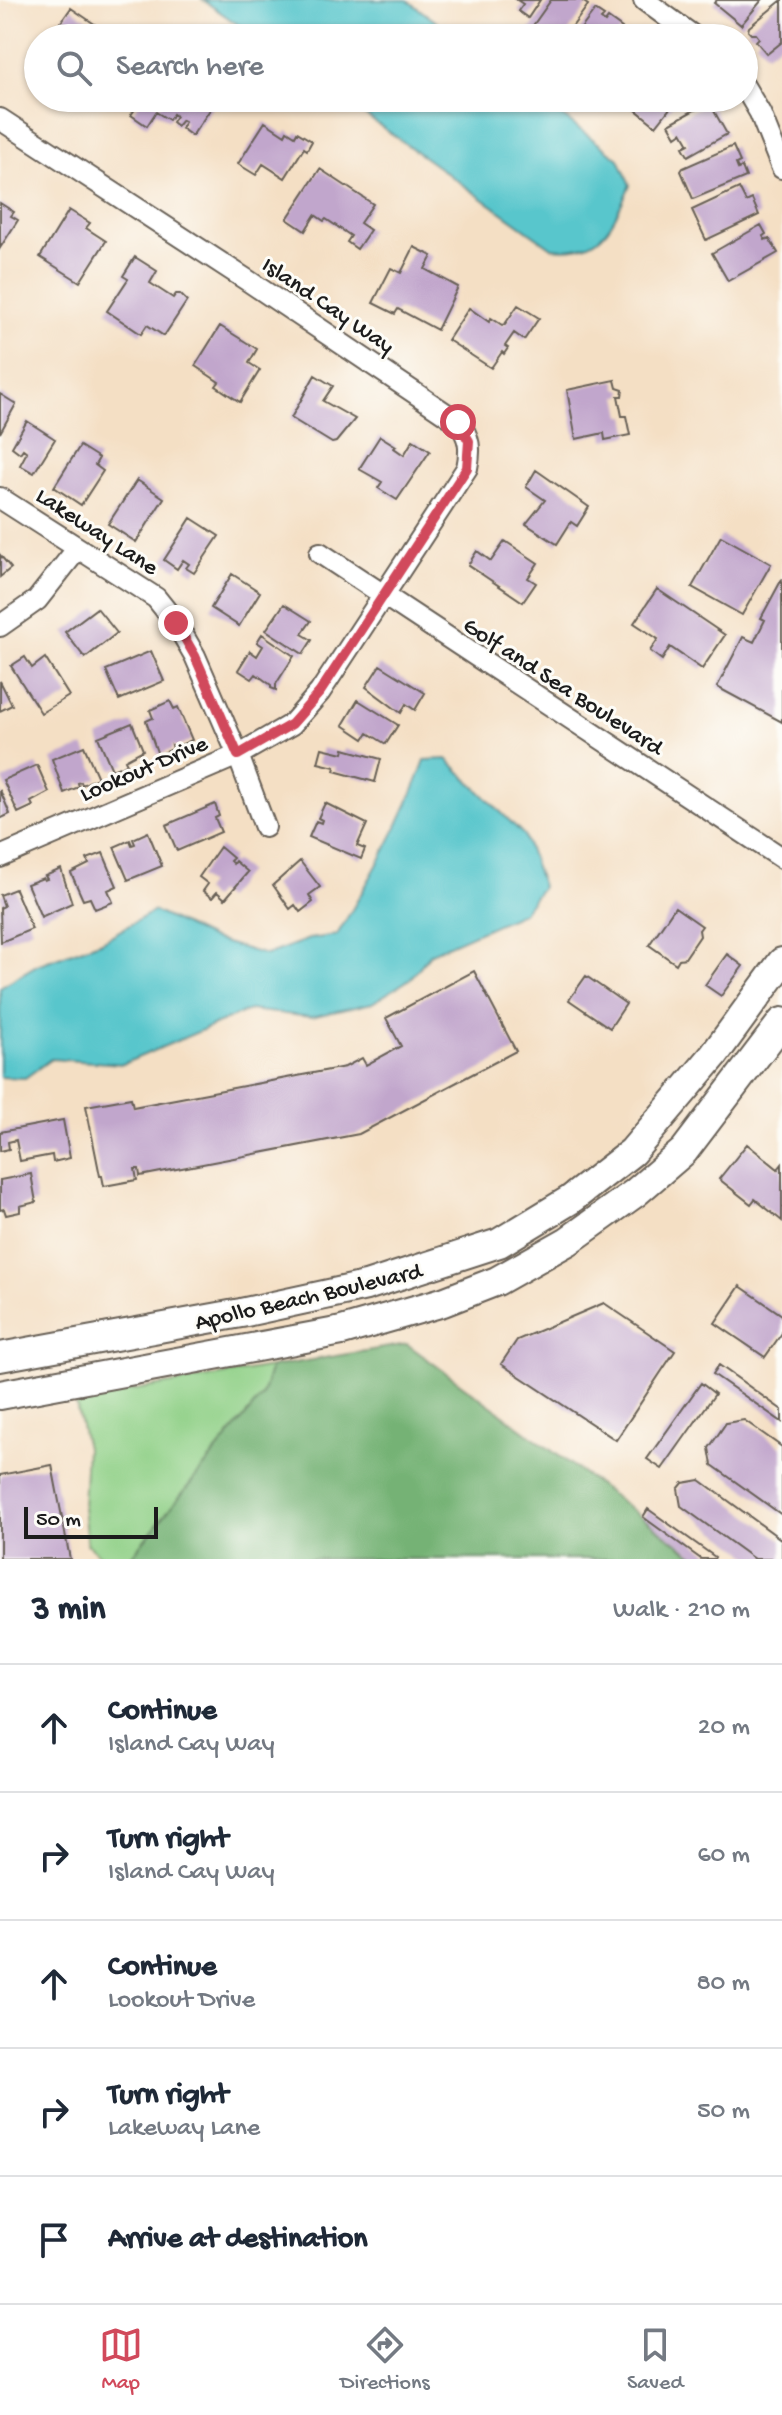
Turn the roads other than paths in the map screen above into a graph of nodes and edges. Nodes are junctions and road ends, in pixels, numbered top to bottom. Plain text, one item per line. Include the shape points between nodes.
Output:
1 (644, 0) edge
2 (677, 24) edge
3 (758, 110) edge
4 (0, 119) edge
5 (782, 168) edge
6 (0, 498) edge
7 (78, 548) junction
8 (320, 553) dead end
9 (384, 597) junction
10 (0, 626) edge
11 (238, 755) junction
12 (265, 827) dead end
13 (0, 857) edge
14 (782, 858) edge
15 (782, 962) edge
16 (782, 1022) edge
17 (0, 1357) edge
18 (0, 1395) edge

1 - 2 street
3 - 5 street
4 - 9 street, Island Cay Way via 458,422 469,441 467,468
6 - 7 street, Lakeway Lane
7 - 10 street via 37,600
7 - 11 street, Lakeway Lane via 156,598 176,623
8 - 9 street, Golf and Sea Boulevard
9 - 11 street, Lookout Drive via 292,724
9 - 14 street, Golf and Sea Boulevard
11 - 12 street, Lakeway Lane
11 - 13 street, Lookout Drive
15 - 17 main road, Apollo Beach Boulevard via 714,1055 632,1152 570,1200 499,1243 366,1286
16 - 18 main road, Apollo Beach Boulevard via 684,1151 568,1241 497,1281 342,1331

